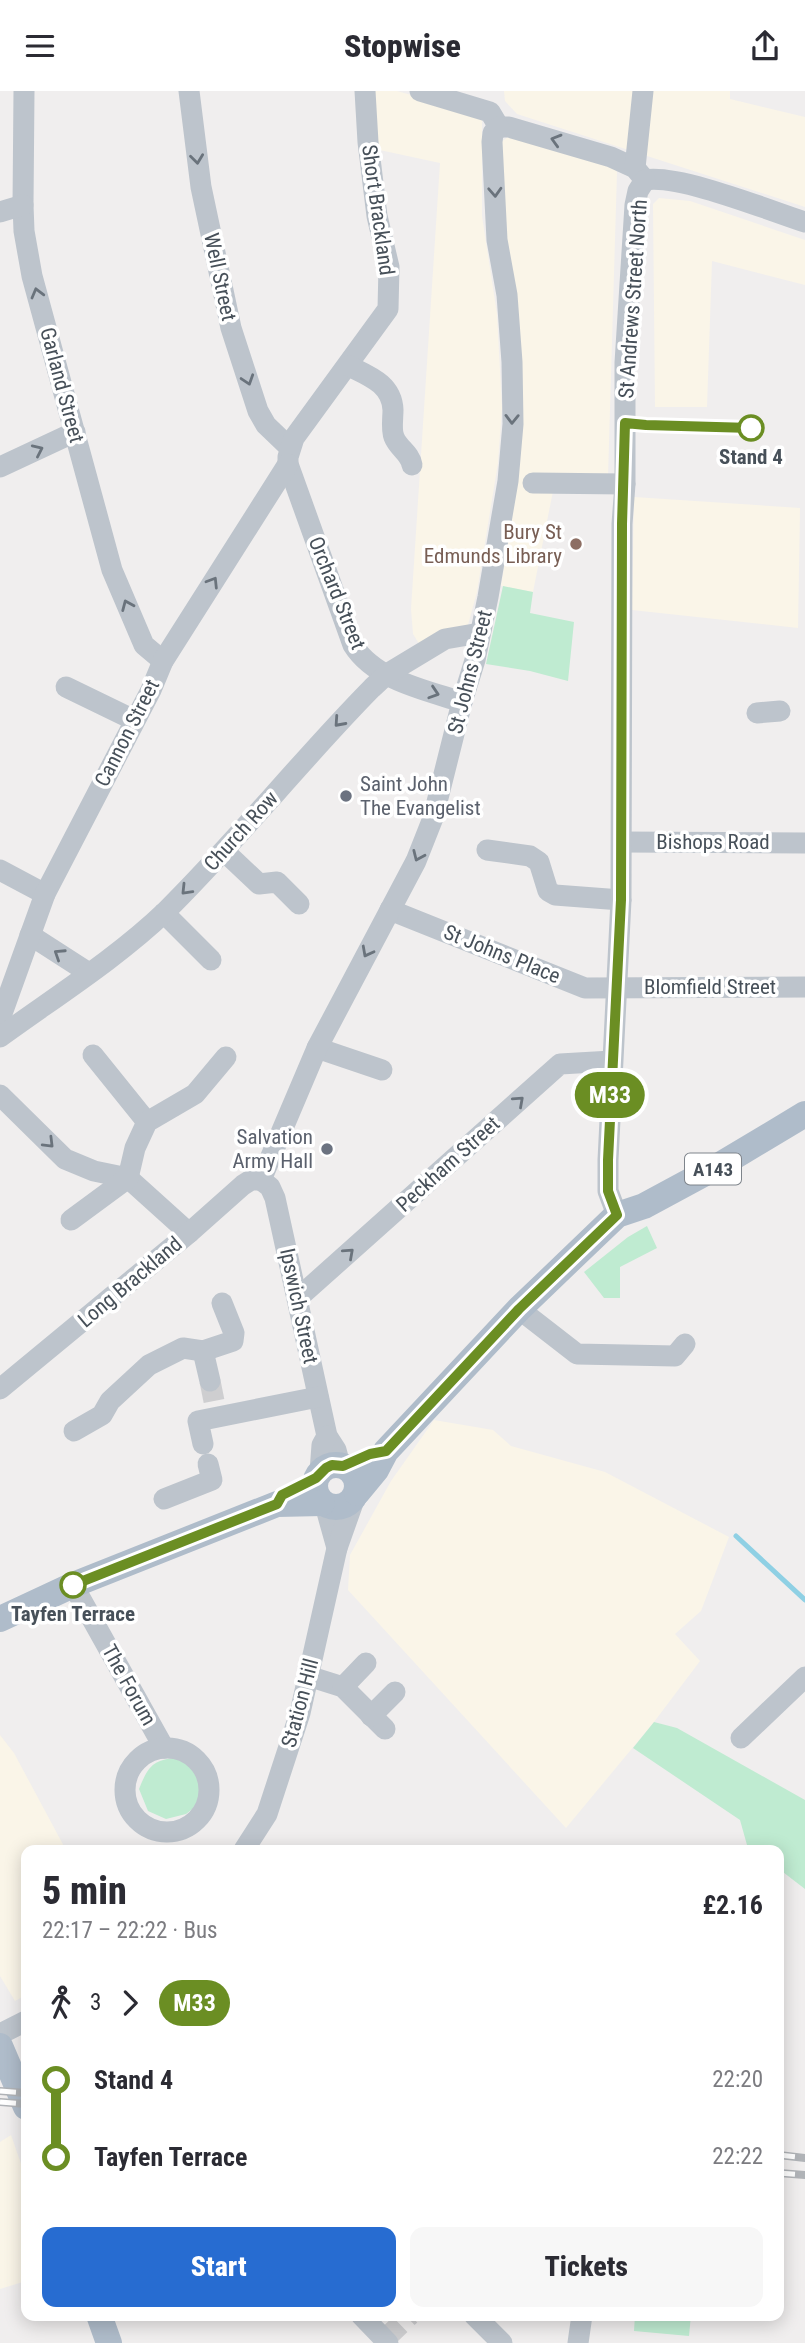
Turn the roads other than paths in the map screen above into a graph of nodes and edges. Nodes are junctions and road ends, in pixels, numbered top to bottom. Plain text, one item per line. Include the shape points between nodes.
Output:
1 (24, 91) edge
2 (189, 91) edge
3 (365, 91) edge
4 (419, 91) edge
5 (643, 91) edge
6 (493, 110) edge
7 (640, 174) junction
8 (23, 205) junction
9 (0, 212) edge
10 (805, 222) edge
11 (349, 366) junction
12 (75, 432) junction
13 (289, 456) junction
14 (412, 465) dead end
15 (0, 467) edge
16 (519, 481) junction
17 (625, 484) junction
18 (480, 633) junction
19 (163, 661) junction
20 (387, 674) junction
21 (66, 687) dead end
22 (462, 702) junction
23 (780, 711) dead end
24 (757, 713) dead end
25 (134, 720) junction
26 (622, 842) junction
27 (805, 843) edge
28 (224, 851) junction
29 (487, 851) dead end
30 (0, 870) edge
31 (45, 894) junction
32 (621, 900) junction
33 (299, 904) dead end
34 (390, 910) junction
35 (164, 913) junction
36 (30, 935) junction
37 (211, 960) dead end
38 (89, 973) junction
39 (805, 987) edge
40 (615, 988) junction
41 (0, 1019) edge
42 (0, 1037) edge
43 (317, 1048) junction
44 (93, 1055) dead end
45 (226, 1057) dead end
46 (612, 1061) junction
47 (375, 1090) dead end
48 (0, 1095) edge
49 (805, 1114) edge
50 (148, 1122) junction
51 (128, 1178) junction
52 (261, 1181) junction
53 (617, 1215) junction
54 (71, 1220) dead end
55 (189, 1233) junction
56 (298, 1298) junction
57 (222, 1303) dead end
58 (519, 1309) junction
59 (685, 1344) dead end
60 (203, 1352) junction
61 (0, 1389) edge
62 (318, 1397) junction
63 (214, 1400) junction
64 (74, 1430) dead end
65 (386, 1451) junction
66 (328, 1482) junction
67 (355, 1496) junction
68 (164, 1499) dead end
69 (337, 1548) junction
70 (73, 1585) junction
71 (4, 1616) edge
72 (366, 1663) dead end
73 (309, 1676) junction
74 (805, 1677) edge
75 (343, 1687) junction
76 (395, 1692) dead end
77 (741, 1738) dead end
78 (164, 1748) junction
79 (157, 1841) edge
80 (252, 1845) edge
81 (21, 2024) edge
82 (0, 2034) edge
83 (0, 2046) edge
84 (21, 2095) edge
85 (101, 2321) edge
86 (367, 2321) edge
87 (480, 2321) edge
88 (581, 2321) edge
89 (109, 2343) edge
90 (388, 2343) edge
91 (502, 2343) edge
92 (579, 2343) edge

1 - 8 street, Garland Street
2 -> 13 street, Well Street via 201,187 228,316 258,411
3 - 11 street, Short Brackland via 377,216 388,267 388,310
4 - 6 street
5 - 7 street, St Andrews Street North
7 -> 6 street via 592,151 509,127
6 -> 16 street, St Johns Street via 497,240 507,295
7 - 10 street
7 - 17 street, St Andrews Street North via 625,363
8 - 9 street
12 -> 8 street, Garland Street via 32,276
11 - 13 street, Short Brackland via 294,438
11 - 14 street via 374,378 398,400 384,435 398,444
15 -> 12 street
19 -> 12 street, Garland Street via 144,645 112,570
19 -> 13 street, Cannon Street
13 - 20 street, Orchard Street via 353,645 359,655
16 - 17 street
16 - 18 street, St Johns Street
17 - 26 street, St Andrews Street North
18 - 20 street, Church Row via 445,639
18 - 22 street, St Johns Street
19 - 25 street, Cannon Street
20 -> 22 street, Orchard Street
20 -> 28 street, Church Row
21 - 25 street
22 -> 34 street, St Johns Street via 433,818
23 - 24 street
25 - 31 street, Cannon Street
26 - 27 street, Bishops Road
26 - 32 street, St Andrews Street North
28 - 33 street via 259,884 276,882
28 -> 35 street, Church Row
29 - 32 street via 530,856 539,862 548,891 555,895
30 - 31 street
31 - 36 street, Cannon Street
32 - 40 street, St Andrews Street North
34 - 40 street, St Johns Place via 585,988
34 -> 43 street, St Johns Street
35 - 37 street
35 - 38 street, Church Row
38 -> 36 street
36 - 41 street, Cannon Street
38 - 42 street, Church Row
39 - 40 street, Blomfield Street
40 - 46 street, St Andrews Street North
43 - 47 street via 385,1063
43 - 52 street, St Johns Street
44 - 50 street
45 - 50 street via 195,1094
46 - 53 street, St Andrews Street North via 608,1191
56 -> 46 street, Peckham Street via 560,1064
48 -> 51 street via 65,1159
49 - 53 main road, A143 via 644,1206
50 - 51 street
51 - 54 street
51 - 55 street
52 - 55 street, Long Brackland via 243,1185
52 - 56 street, Ipswich Street via 275,1198
53 - 58 main road, A143
55 - 61 street, Long Brackland
56 - 62 street, Ipswich Street
57 - 60 street via 233,1341
58 - 59 street via 576,1354 675,1356
58 - 65 main road, A143
60 - 63 street
60 - 64 street via 183,1348 149,1365 110,1401 102,1415
62 - 63 street
62 - 66 street, Ipswich Street via 327,1436 322,1445
63 - 68 street via 198,1421 212,1480
65 - 66 main road, A143 via 370,1454
65 - 67 main road, A143
66 - 67 main road via 347,1468 357,1479
66 - 69 street, Station Hill
66 - 70 main road, A143 via 282,1495 277,1504
67 - 69 street, Station Hill
69 - 73 street, Station Hill
70 - 71 main road, A143
70 - 78 street, The Forum
72 - 75 street
73 - 75 street
73 - 80 street, Station Hill via 267,1814
74 - 77 street
75 - 76 street via 378,1722
78 - 79 street, The Forum via 146,1753 134,1763 125,1786 130,1812
78 - 79 street, The Forum via 192,1756 209,1785 205,1809 197,1821
81 - 82 street
83 - 84 main road
85 - 89 main road
86 - 90 street
87 - 91 street
88 - 92 street

